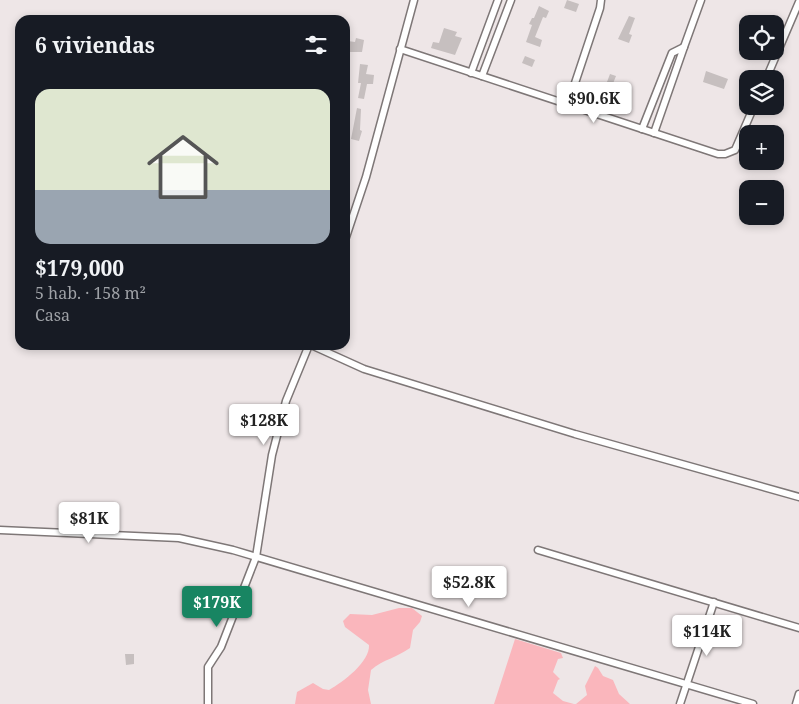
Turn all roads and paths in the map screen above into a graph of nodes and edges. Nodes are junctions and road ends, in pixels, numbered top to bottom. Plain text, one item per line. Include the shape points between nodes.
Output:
1 (414, 0) edge
2 (498, 0) edge
3 (511, 0) edge
4 (601, 0) edge
5 (702, 0) edge
6 (799, 2) edge
7 (684, 47) junction
8 (400, 49) junction
9 (770, 70) edge
10 (471, 73) junction
11 (482, 76) junction
12 (568, 104) junction
13 (750, 115) edge
14 (642, 129) junction
15 (654, 133) junction
16 (350, 225) edge
17 (308, 350) edge
18 (321, 350) edge
19 (799, 497) edge
20 (0, 530) edge
21 (538, 550) dead end
22 (256, 557) junction
23 (714, 602) junction
24 (799, 628) edge
25 (686, 684) junction
26 (799, 694) edge
27 (208, 704) edge
28 (680, 704) edge
29 (753, 704) edge
30 (796, 704) edge

1 - 8 street
2 - 10 street
3 - 11 street
4 - 12 street
5 - 7 street
6 - 9 street
7 - 14 street via 672,53
7 - 15 street
8 - 10 street
8 - 16 street
10 - 11 street
11 - 12 street
12 - 14 street
13 - 15 street via 735,150 725,154
14 - 15 street
17 - 22 street via 286,401 272,455
18 - 19 street via 364,369 575,434
20 - 22 street via 179,538
21 - 23 street
22 - 25 street
22 - 27 street via 221,647 208,667
23 - 24 street
23 - 25 street
25 - 28 street
25 - 29 street
26 - 30 street

